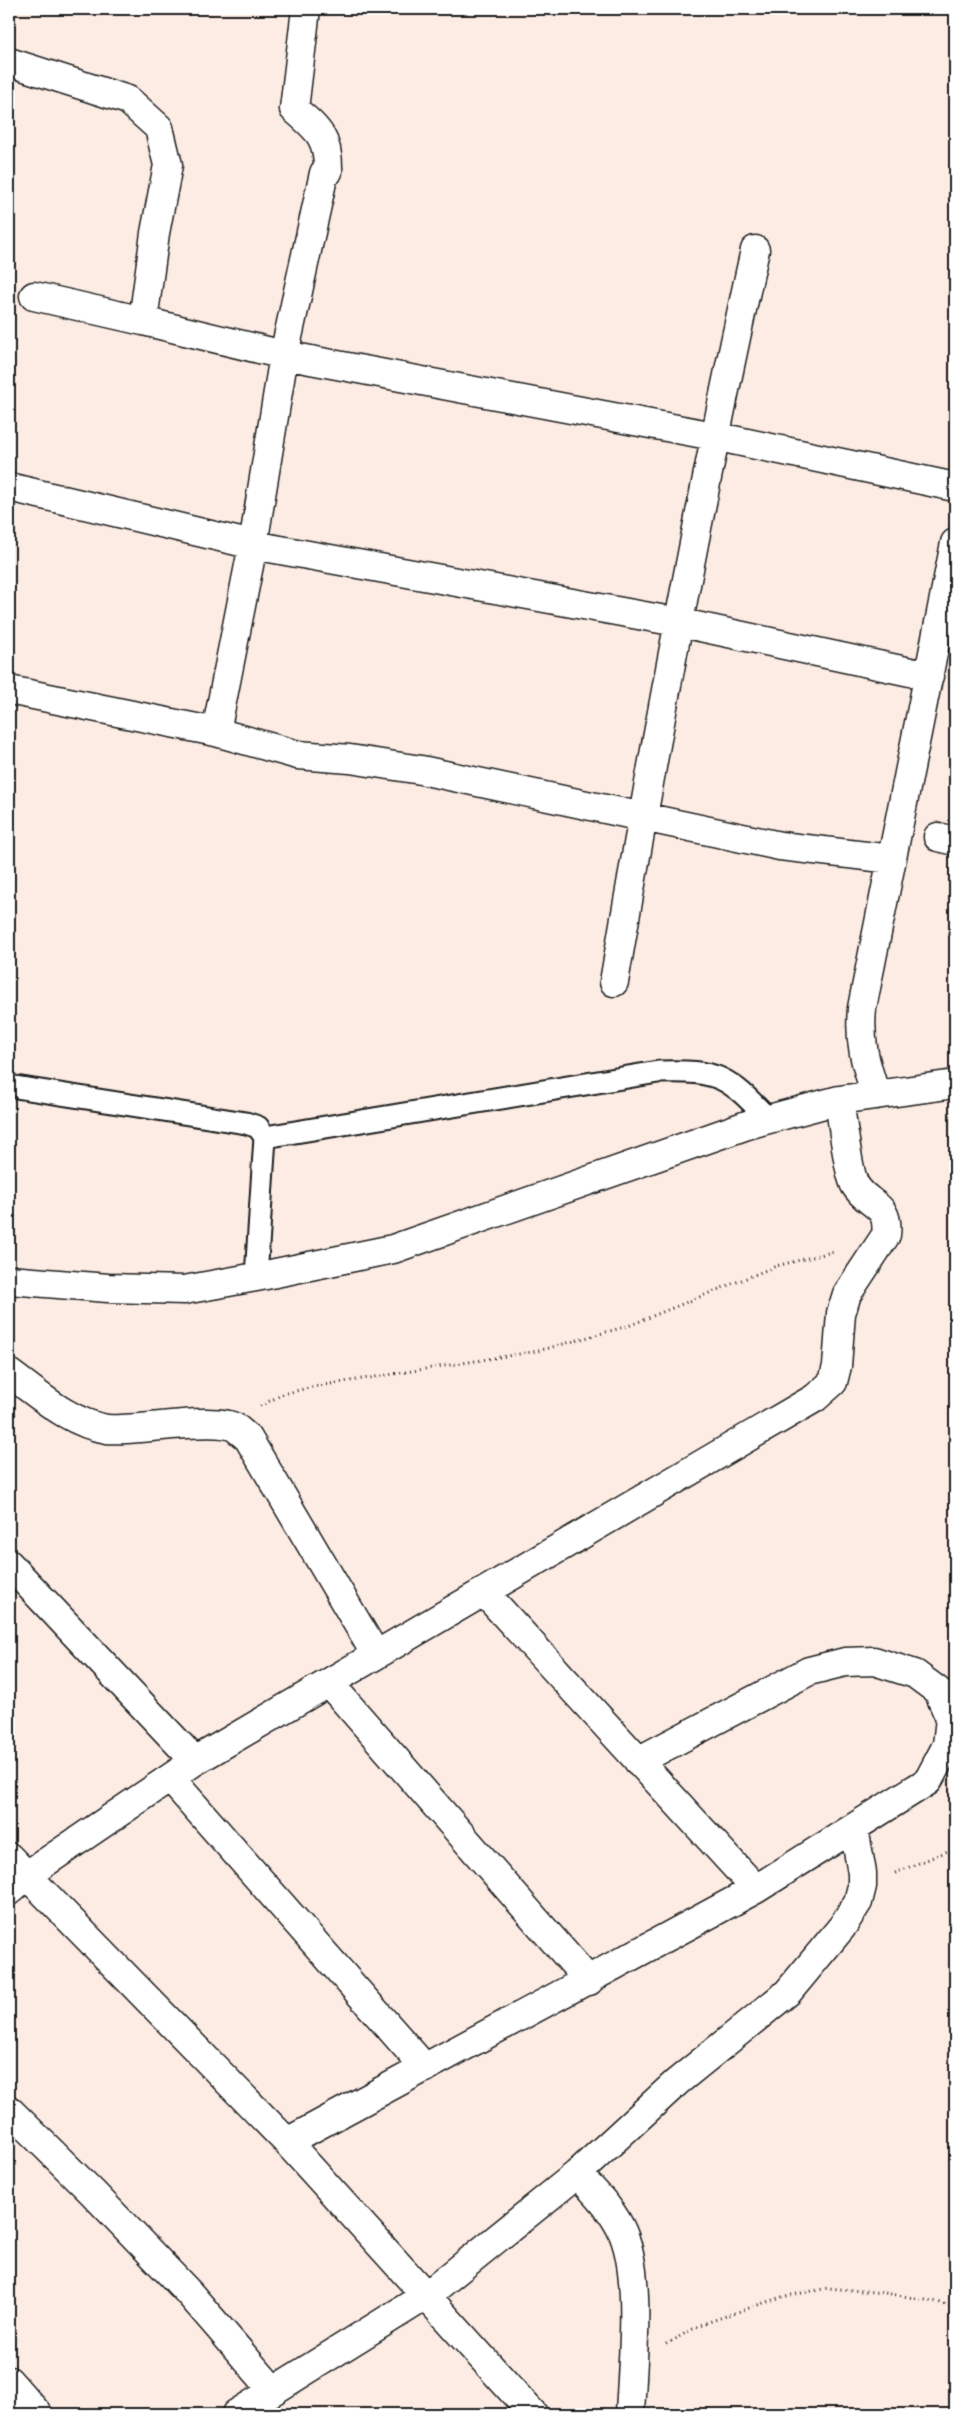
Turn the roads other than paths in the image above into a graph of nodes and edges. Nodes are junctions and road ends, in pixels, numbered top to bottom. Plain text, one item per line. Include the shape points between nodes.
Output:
1 (306, 9) edge
2 (9, 62) edge
3 (754, 250) dead end
4 (34, 296) dead end
5 (143, 321) junction
6 (284, 355) junction
7 (714, 436) junction
8 (9, 487) edge
9 (955, 487) edge
10 (955, 543) edge
11 (253, 545) junction
12 (677, 622) junction
13 (929, 676) junction
14 (9, 690) edge
15 (216, 732) junction
16 (643, 816) junction
17 (892, 860) junction
18 (614, 982) dead end
19 (955, 1084) edge
20 (9, 1086) edge
21 (876, 1095) junction
22 (839, 1100) junction
23 (768, 1119) junction
24 (265, 1137) junction
25 (256, 1277) junction
26 (11, 1282) edge
27 (9, 1373) edge
28 (9, 1564) edge
29 (484, 1592) junction
30 (376, 1655) junction
31 (329, 1683) junction
32 (195, 1761) junction
33 (638, 1761) junction
34 (170, 1778) junction
35 (854, 1828) junction
36 (15, 1875) edge
37 (756, 1889) junction
38 (589, 1981) junction
39 (425, 2068) junction
40 (9, 2110) edge
41 (287, 2142) junction
42 (577, 2174) junction
43 (427, 2295) junction
44 (9, 2381) edge
45 (273, 2390) junction
46 (38, 2414) edge
47 (236, 2414) edge
48 (533, 2414) edge
49 (630, 2414) edge

1 - 6 street via 294,109 313,124 329,150 328,172 324,173
2 - 5 street via 128,100 159,128 168,165
3 - 7 street
4 - 5 street
5 - 6 street
6 - 7 street
6 - 11 street
7 - 9 street
7 - 12 street
8 - 11 street
10 - 13 street
11 - 12 street
11 - 15 street
12 - 13 street
12 - 16 street
13 - 17 street
14 - 15 street
15 - 16 street via 298,754 421,770
16 - 17 street via 780,846
16 - 18 street
17 - 21 street via 862,1008 860,1035 864,1061
19 - 21 street
20 - 24 lane via 246,1123 258,1127
21 - 22 street
22 - 23 street
22 - 29 street via 854,1184 885,1214 887,1224 886,1235 847,1294 841,1313 837,1366 832,1382 815,1398
23 - 24 lane via 739,1088 721,1077 683,1071 658,1072
23 - 25 street via 392,1249
24 - 25 lane
25 - 26 street via 184,1290
27 - 30 street via 60,1410 85,1423 108,1429 214,1424 235,1427 248,1438
28 - 32 street
29 - 30 street
29 - 33 street
30 - 31 street
31 - 32 street
31 - 38 street
32 - 34 street
33 - 35 street via 809,1671 845,1662 874,1661 915,1674 938,1691 950,1718 947,1745 928,1781
33 - 37 street
34 - 36 street
34 - 39 street
35 - 37 street
35 - 42 street via 862,1886 858,1902 842,1927 788,1992 677,2082
36 - 41 street
37 - 38 street
38 - 39 street
39 - 41 street
40 - 45 street via 189,2293
41 - 43 street
42 - 43 street
42 - 49 street via 604,2201 621,2229 631,2257 634,2293
43 - 45 street
43 - 48 street
44 - 46 street
45 - 47 street

